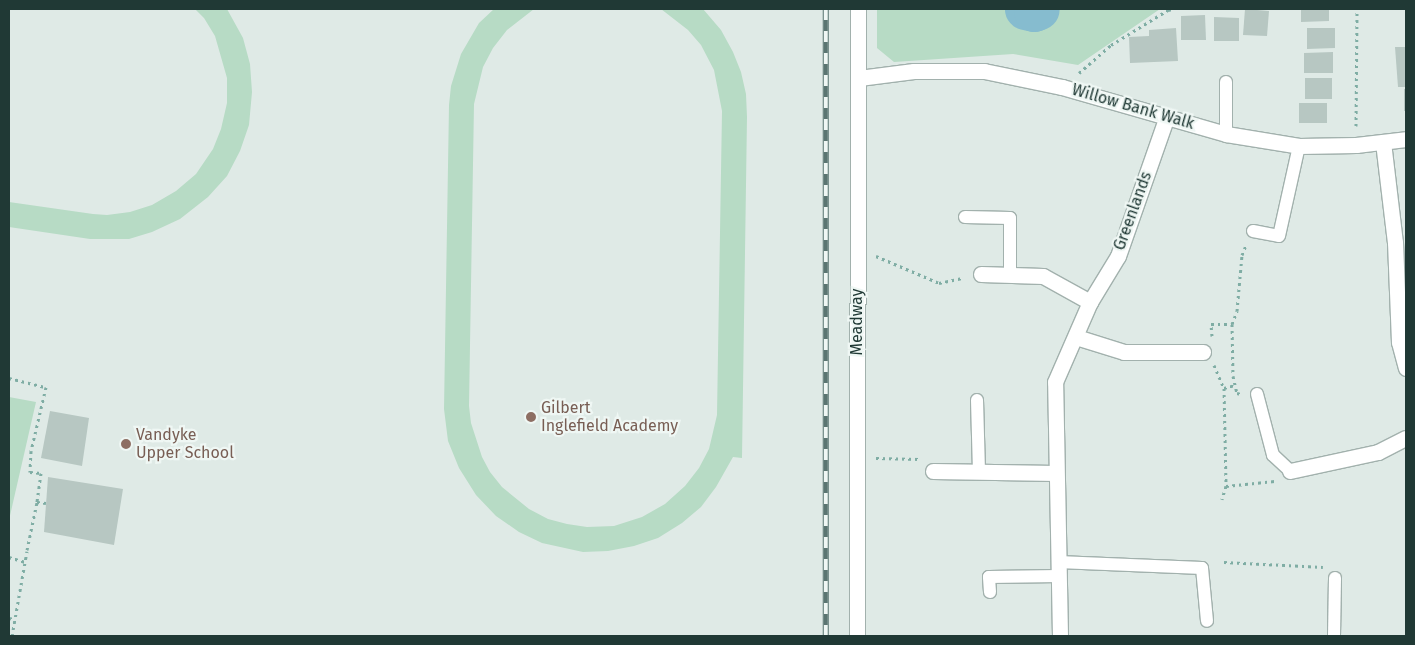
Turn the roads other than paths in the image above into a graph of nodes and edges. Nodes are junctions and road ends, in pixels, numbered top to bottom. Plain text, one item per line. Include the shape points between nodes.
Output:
1 (858, 9) edge
2 (859, 78) junction
3 (1226, 82) dead end
4 (1167, 116) junction
5 (1226, 134) junction
6 (1406, 139) edge
7 (1383, 142) junction
8 (1299, 146) junction
9 (965, 218) dead end
10 (1252, 231) road end
11 (981, 274) road end
12 (1010, 274) junction
13 (1090, 302) junction
14 (1076, 337) junction
15 (1203, 352) road end
16 (1406, 368) edge
17 (1257, 394) road end
18 (977, 400) dead end
19 (1406, 438) edge
20 (932, 471) road end
21 (1290, 471) joint
22 (979, 472) junction
23 (1056, 473) junction
24 (1059, 569) junction
25 (1335, 578) road end
26 (990, 592) dead end
27 (1207, 621) dead end
28 (856, 636) edge
29 (1060, 636) edge
30 (1334, 636) edge

1 - 2 street, Meadway
2 - 4 street, Willow Bank Walk via 914,71 984,71 1062,87
2 - 28 street, Meadway
3 - 5 lane
4 - 5 street, Willow Bank Walk
4 - 13 street, Greenlands via 1118,256
5 - 8 street, Willow Bank Walk
6 - 7 street, Willow Bank Walk
7 - 8 street, Willow Bank Walk
7 - 16 street via 1395,242 1399,342
8 - 10 lane via 1279,236
9 - 12 lane via 1010,218
11 - 12 street
12 - 13 street via 1043,276
13 - 14 street, Greenlands
14 - 15 street via 1124,352
14 - 23 street, Greenlands via 1055,382
17 - 21 lane via 1273,455
18 - 22 lane
19 - 21 street via 1378,452
20 - 22 street
22 - 23 street
23 - 24 street, Greenlands
24 - 26 lane via 989,577
24 - 27 lane via 1202,568
24 - 29 street, Greenlands
25 - 30 lane

